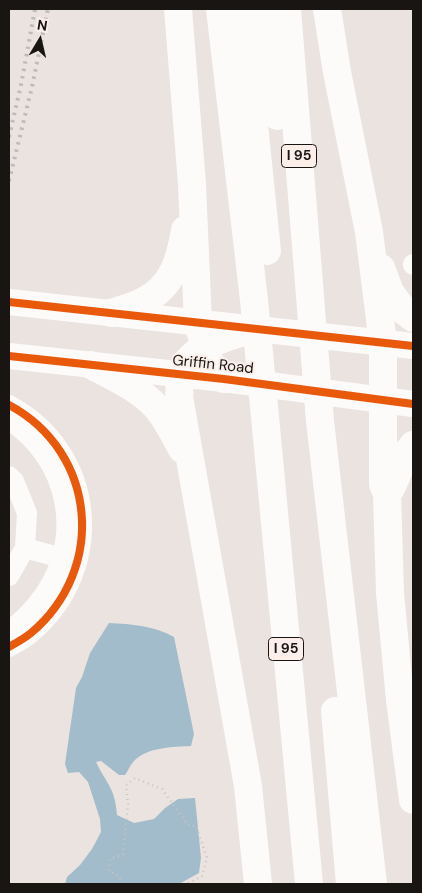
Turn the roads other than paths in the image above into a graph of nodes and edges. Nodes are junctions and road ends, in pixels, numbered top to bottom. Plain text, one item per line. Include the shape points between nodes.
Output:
1 (178, 9) edge
2 (220, 9) edge
3 (242, 9) edge
4 (266, 9) edge
5 (287, 9) edge
6 (327, 9) edge
7 (192, 184) junction
8 (372, 254) junction
9 (9, 302) edge
10 (283, 302) junction
11 (111, 313) junction
12 (413, 318) edge
13 (254, 329) joint
14 (201, 335) junction
15 (383, 343) junction
16 (413, 346) edge
17 (9, 356) edge
18 (91, 365) junction
19 (180, 376) junction
20 (224, 380) junction
21 (383, 401) junction
22 (413, 404) edge
23 (9, 406) edge
24 (294, 417) junction
25 (9, 420) edge
26 (413, 445) edge
27 (192, 468) junction
28 (9, 476) edge
29 (387, 494) junction
30 (25, 548) junction
31 (70, 560) junction
32 (9, 576) edge
33 (9, 630) edge
34 (9, 647) edge
35 (413, 800) edge
36 (258, 884) edge
37 (309, 884) edge
38 (326, 884) edge
39 (350, 884) edge
40 (373, 884) edge

1 - 7 highway
2 - 10 highway, I 95
3 - 10 highway
4 - 10 highway
5 - 10 highway, I 95
6 - 8 highway
7 - 11 highway via 182,251 175,272 162,289 144,302
7 - 14 highway
8 - 12 highway via 383,270 390,292
8 - 15 highway
9 - 11 main road
10 - 24 highway, I 95
10 - 24 highway, I 95
11 - 14 main road
13 - 14 highway via 223,338
13 - 15 main road
14 - 19 highway
14 - 20 highway via 212,364
15 - 16 main road
15 - 21 highway
17 - 18 main road, Griffin Road
18 - 19 main road, Griffin Road
18 - 27 highway via 122,382 156,407
19 - 20 main road, Griffin Road
19 - 27 highway via 179,397
20 - 21 main road, Griffin Road
21 - 22 main road, Griffin Road
21 - 29 highway via 383,484
23 - 31 street via 43,429 64,458 78,489 81,540
24 - 37 highway, I 95
24 - 38 highway
24 - 39 highway
24 - 40 highway, I 95
25 - 31 street via 38,444 48,458 62,491
26 - 29 highway via 402,459
27 - 36 highway via 248,786
28 - 30 street via 27,513
29 - 35 highway via 390,593
30 - 31 street
30 - 32 street
31 - 33 street via 33,610
31 - 34 street via 67,587 50,612 31,633

